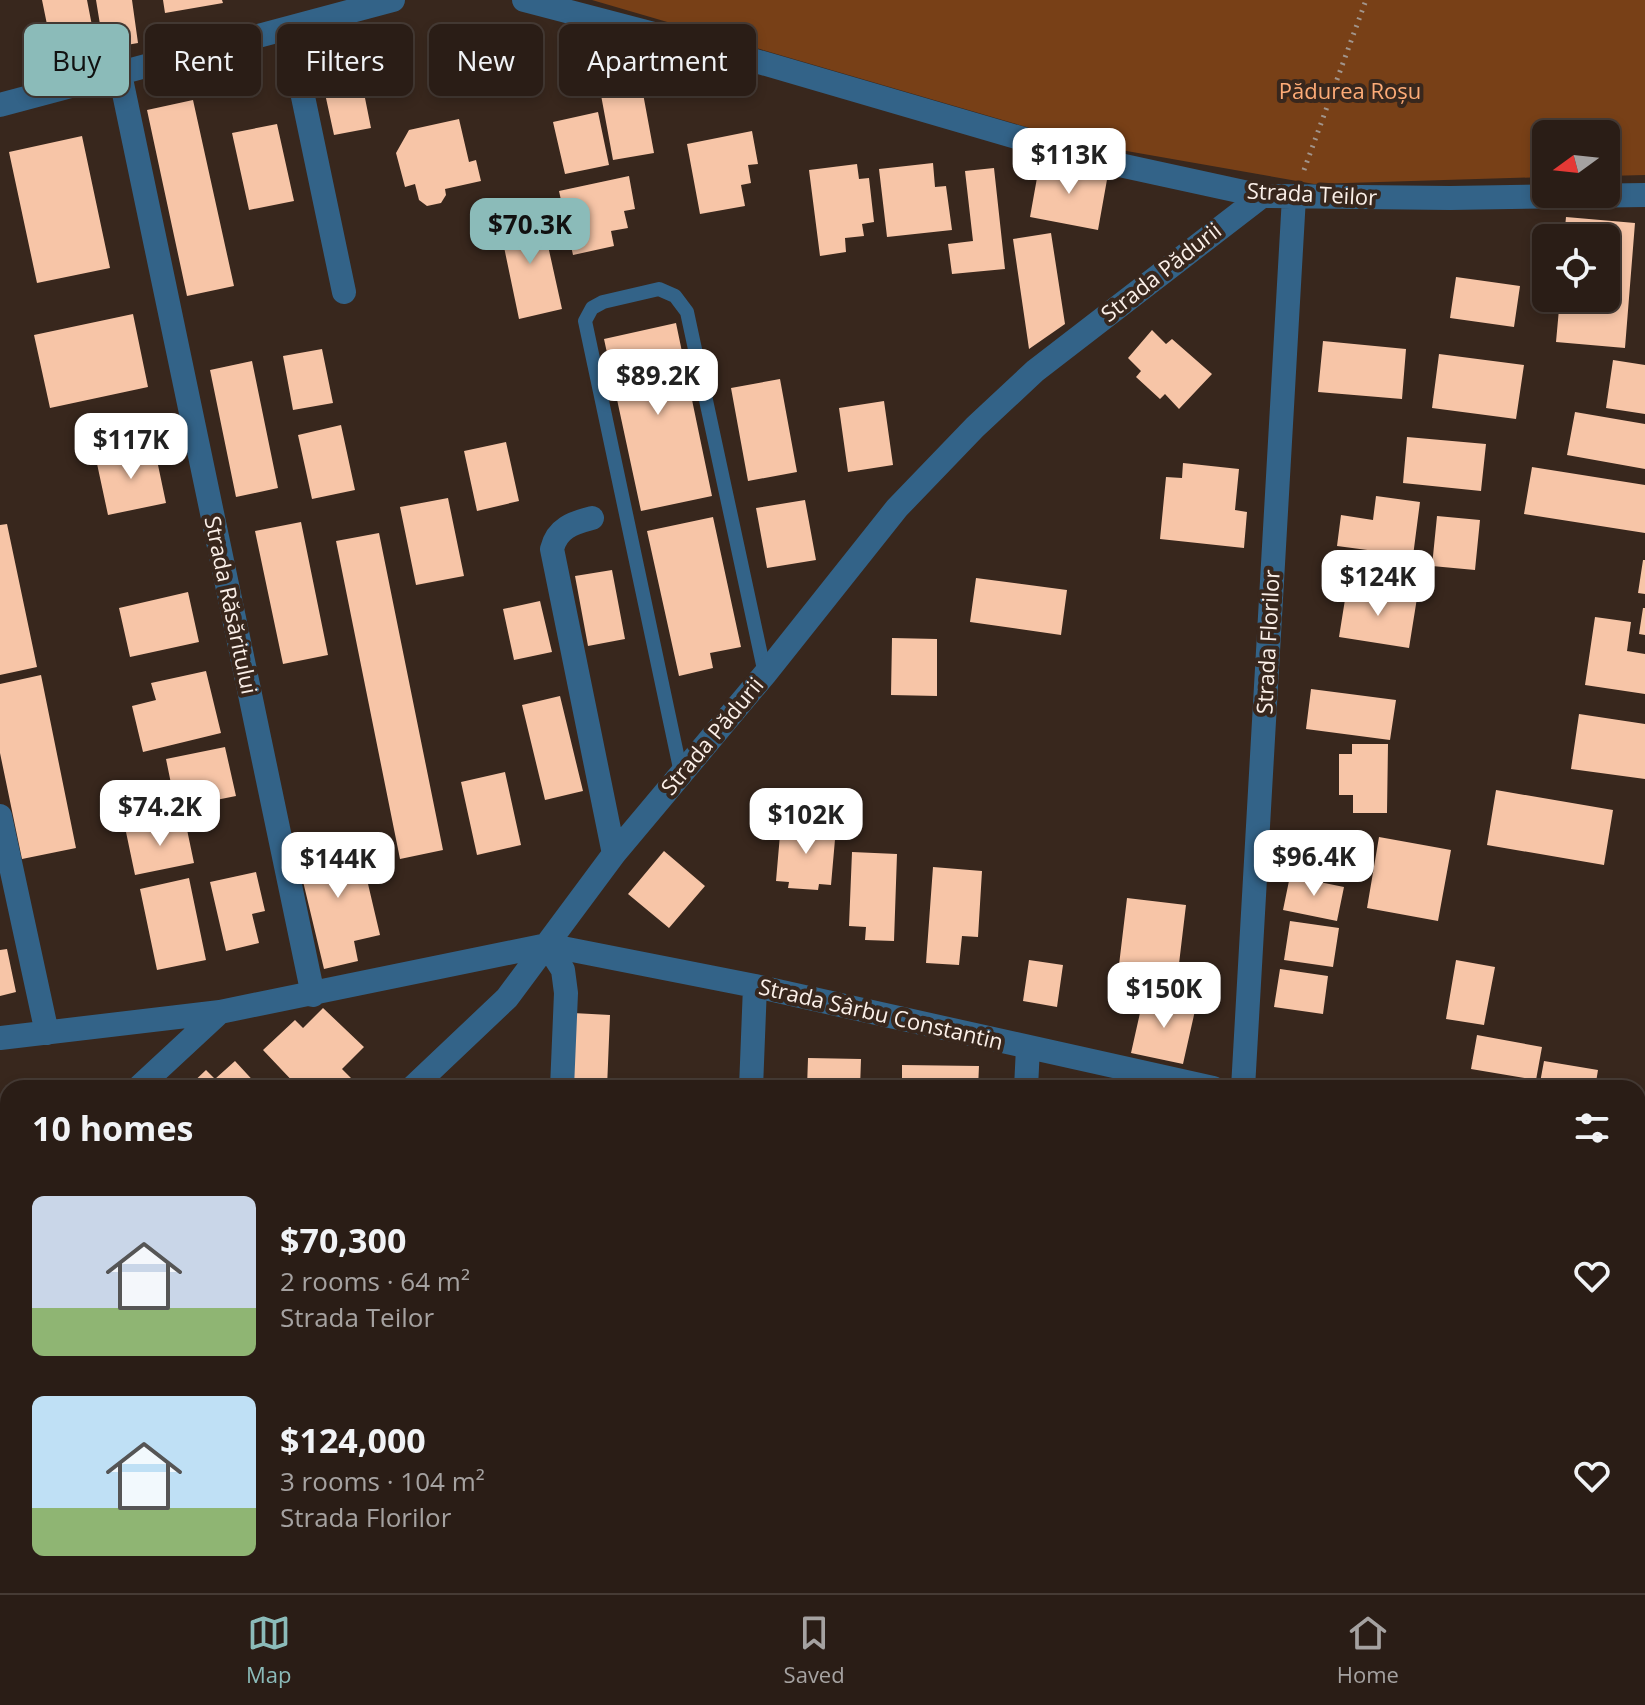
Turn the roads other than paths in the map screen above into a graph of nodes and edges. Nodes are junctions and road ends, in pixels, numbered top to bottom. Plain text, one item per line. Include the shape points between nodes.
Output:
1 (393, 0) edge
2 (524, 0) edge
3 (310, 24) edge
4 (277, 33) edge
5 (129, 72) edge
6 (35, 96) edge
7 (125, 96) edge
8 (303, 96) edge
9 (0, 105) edge
10 (1645, 195) edge
11 (1262, 196) junction
12 (1294, 197) junction
13 (344, 292) dead end
14 (592, 518) dead end
15 (765, 674) junction
16 (681, 773) junction
17 (0, 816) edge
18 (614, 854) junction
19 (547, 945) junction
20 (755, 986) junction
21 (313, 995) junction
22 (220, 1012) junction
23 (47, 1033) junction
24 (0, 1038) edge
25 (1028, 1047) junction
26 (147, 1080) edge
27 (420, 1080) edge
28 (562, 1080) edge
29 (751, 1080) edge
30 (1026, 1080) edge
31 (1177, 1080) edge
32 (1243, 1080) edge

1 - 3 street
2 - 11 street, Strada Teilor via 1092,159
4 - 5 street
6 - 9 street
7 - 21 street, Strada Răsăritului
8 - 13 street
10 - 12 street, Strada Teilor
11 - 12 street, Strada Teilor
11 - 15 street, Strada Pădurii via 1035,371 975,427 897,508
12 - 32 street, Strada Florilor
14 - 18 street via 567,526 552,549
15 - 16 street, Strada Pădurii
15 - 16 lane via 687,312 675,296 659,289 603,302 585,321
16 - 18 street, Strada Pădurii
17 - 23 street
18 - 19 street, Strada Pădurii
19 - 20 street, Strada Sârbu Constantin
19 - 21 street
19 - 27 street, Strada Pădurii via 507,998
19 - 28 street via 563,970 566,993
20 - 25 street, Strada Sârbu Constantin
20 - 29 street
21 - 22 street
22 - 23 street
22 - 26 street
23 - 24 street
25 - 30 street
25 - 31 street, Strada Sârbu Constantin

